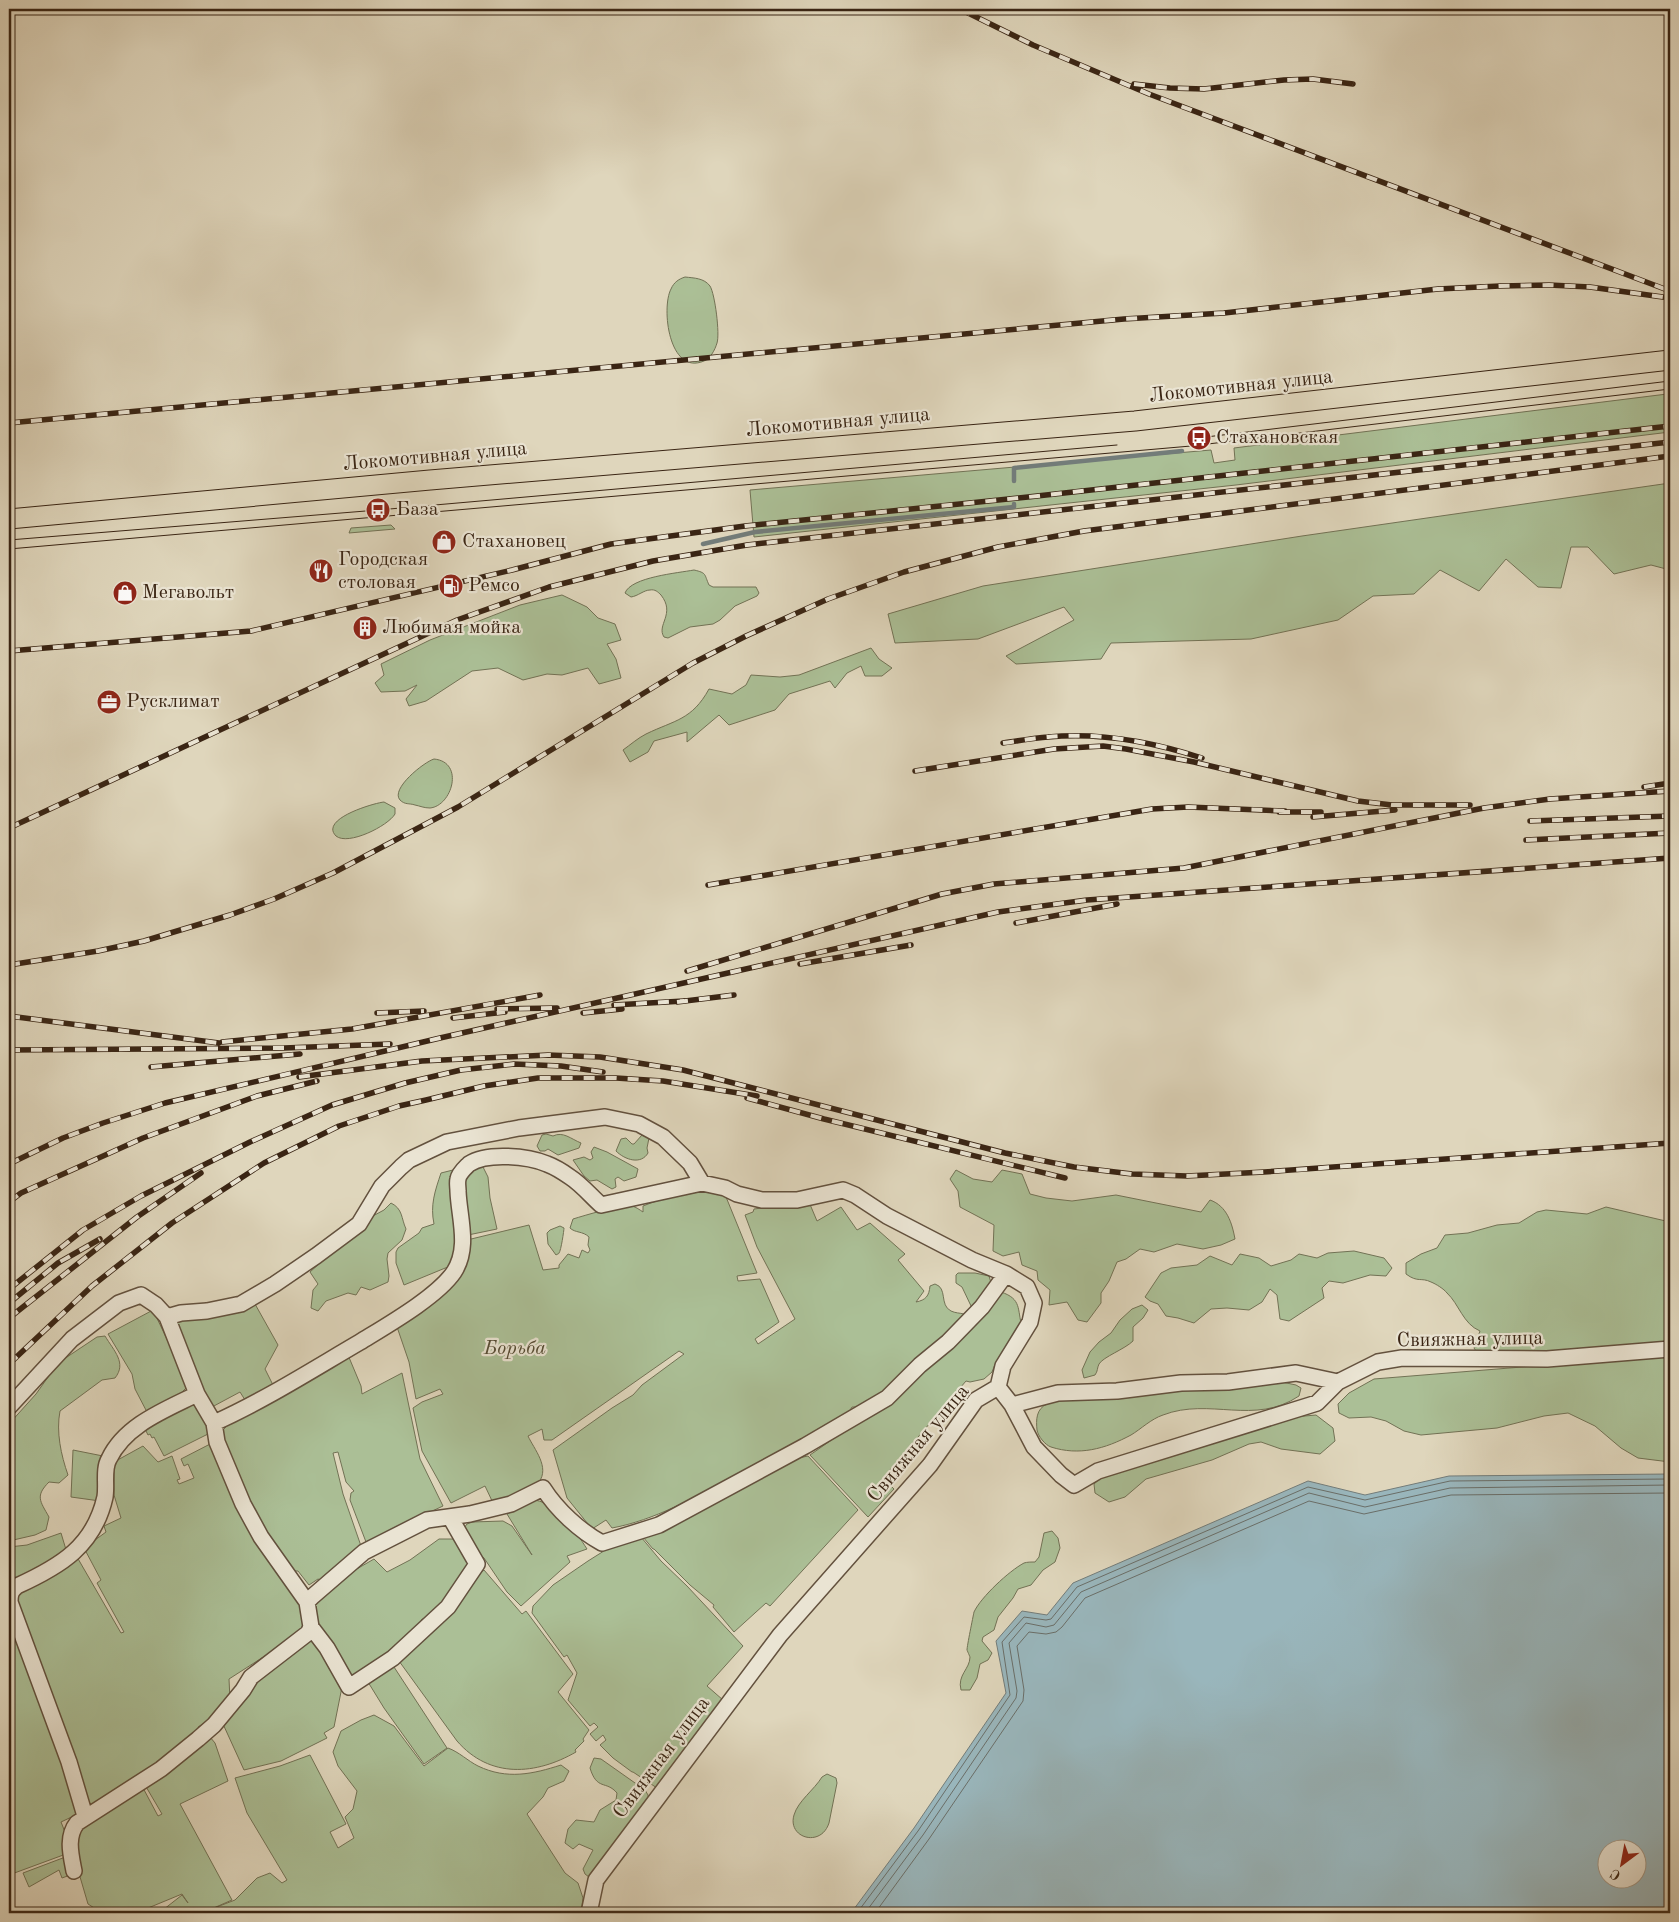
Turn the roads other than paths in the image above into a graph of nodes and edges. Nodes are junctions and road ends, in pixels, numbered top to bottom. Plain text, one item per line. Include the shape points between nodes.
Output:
1 (1670, 360) edge
2 (9, 519) edge
3 (702, 1183) junction
4 (1006, 1274) junction
5 (167, 1317) junction
6 (1670, 1349) edge
7 (1338, 1382) junction
8 (998, 1387) junction
9 (197, 1394) junction
10 (1012, 1405) junction
11 (9, 1407) edge
12 (214, 1423) junction
13 (450, 1517) junction
14 (308, 1602) junction
15 (311, 1627) junction
16 (85, 1816) junction
17 (74, 1871) dead end
18 (589, 1913) edge

1 - 2 main road, Локомотивная улица via 1135,421
3 - 4 street via 762,1200 797,1200 843,1190 972,1260
3 - 5 street via 690,1163 663,1137 639,1124 605,1117 519,1128 447,1142 400,1167 382,1186 358,1224 275,1284 242,1304
3 - 12 street via 601,1205 572,1178 547,1164 503,1156 472,1163 458,1179 463,1240 459,1262 448,1279 397,1319 264,1400
4 - 8 street via 1027,1287 1034,1303 1030,1322 1003,1366
4 - 13 street via 982,1307 887,1398 658,1525 602,1543 576,1524 543,1488 511,1504
5 - 9 street
5 - 11 street via 141,1295 119,1303 72,1339
6 - 7 street, Свияжная улица via 1547,1359 1402,1358 1378,1362
7 - 10 street via 1296,1373 1228,1382 1058,1393
7 - 10 street, Свияжная улица via 1316,1403 1098,1471 1074,1485 1034,1447
8 - 10 street, Свияжная улица
8 - 18 street, Свияжная улица via 976,1400 930,1465 780,1634 596,1880
9 - 12 street
9 - 16 street via 158,1413 122,1440 108,1460 103,1504 83,1544 65,1560 17,1586 10,1595
12 - 14 street via 217,1442 242,1504 261,1537
13 - 14 street via 427,1520 364,1552
13 - 15 street via 477,1564 454,1601 393,1658 348,1687 327,1648
14 - 15 street
15 - 16 street via 304,1637 250,1677 214,1725 198,1739 161,1769
16 - 17 street via 70,1832

